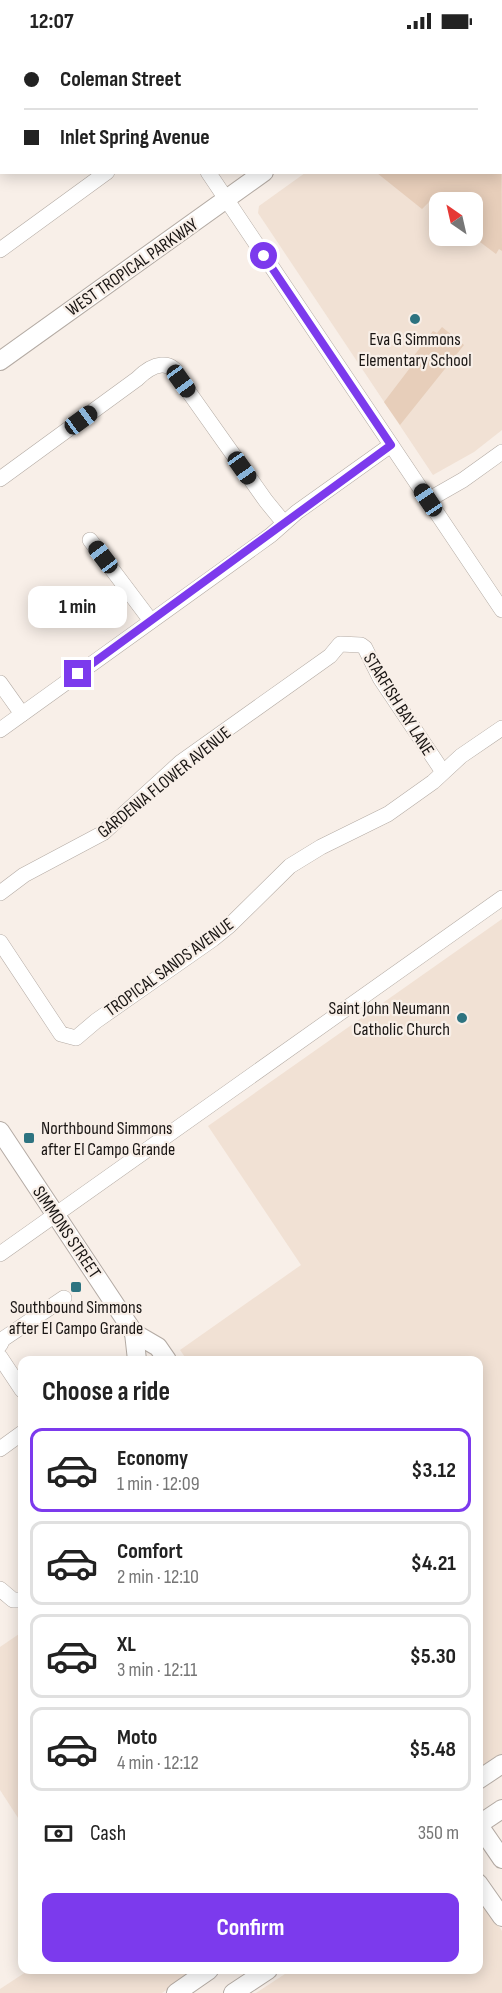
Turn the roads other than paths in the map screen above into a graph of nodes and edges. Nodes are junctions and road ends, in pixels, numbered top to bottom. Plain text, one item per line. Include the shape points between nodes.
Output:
1 (104, 174) edge
2 (209, 174) edge
3 (261, 174) edge
4 (226, 200) junction
5 (0, 250) edge
6 (0, 361) edge
7 (391, 445) junction
8 (502, 452) edge
9 (0, 479) edge
10 (428, 500) junction
11 (284, 523) junction
12 (90, 540) dead end
13 (502, 610) edge
14 (151, 621) junction
15 (351, 643) joint
16 (0, 683) edge
17 (22, 714) junction
18 (502, 728) edge
19 (0, 729) edge
20 (443, 772) junction
21 (0, 893) edge
22 (502, 898) edge
23 (0, 942) edge
24 (0, 1131) edge
25 (55, 1214) junction
26 (0, 1254) edge
27 (64, 1298) dead end
28 (134, 1333) junction
29 (0, 1345) edge
30 (137, 1356) edge
31 (164, 1356) edge
32 (0, 1358) edge
33 (18, 1384) edge
34 (18, 1436) edge
35 (0, 1449) edge
36 (0, 1589) edge
37 (18, 1599) edge
38 (502, 1764) edge
39 (483, 1777) edge
40 (502, 1809) edge
41 (483, 1822) edge
42 (483, 1831) edge
43 (502, 1859) edge
44 (483, 1889) edge
45 (502, 1917) edge
46 (203, 1974) edge
47 (262, 1974) edge
48 (176, 1993) edge
49 (233, 1993) edge

1 - 5 street
2 - 4 street
3 - 4 main road, WEST TROPICAL PARKWAY
4 - 6 main road, WEST TROPICAL PARKWAY
4 - 7 street
7 - 10 street
7 - 11 street
8 - 10 street
9 - 11 street via 155,364 174,369 179,375
10 - 13 street
11 - 14 street
12 - 14 street
14 - 17 street
15 - 20 street, STARFISH BAY LANE via 365,648 380,678
15 - 21 street, GARDENIA FLOWER AVENUE via 340,644 330,656 181,762 103,833 24,875
16 - 17 street
17 - 19 street
18 - 20 street, TROPICAL SANDS AVENUE
20 - 23 street, TROPICAL SANDS AVENUE via 388,814 290,866 213,939 76,1038 61,1034
22 - 25 street
24 - 25 main road, SIMMONS STREET
25 - 26 street
25 - 28 main road, SIMMONS STREET
27 - 29 street via 3,1339
28 - 30 main road, SIMMONS STREET
28 - 31 main road, SIMMONS STREET via 158,1347
32 - 33 street
34 - 35 street
36 - 37 street
38 - 39 main road
40 - 41 main road
42 - 43 main road
44 - 45 main road
46 - 48 main road
47 - 49 main road

